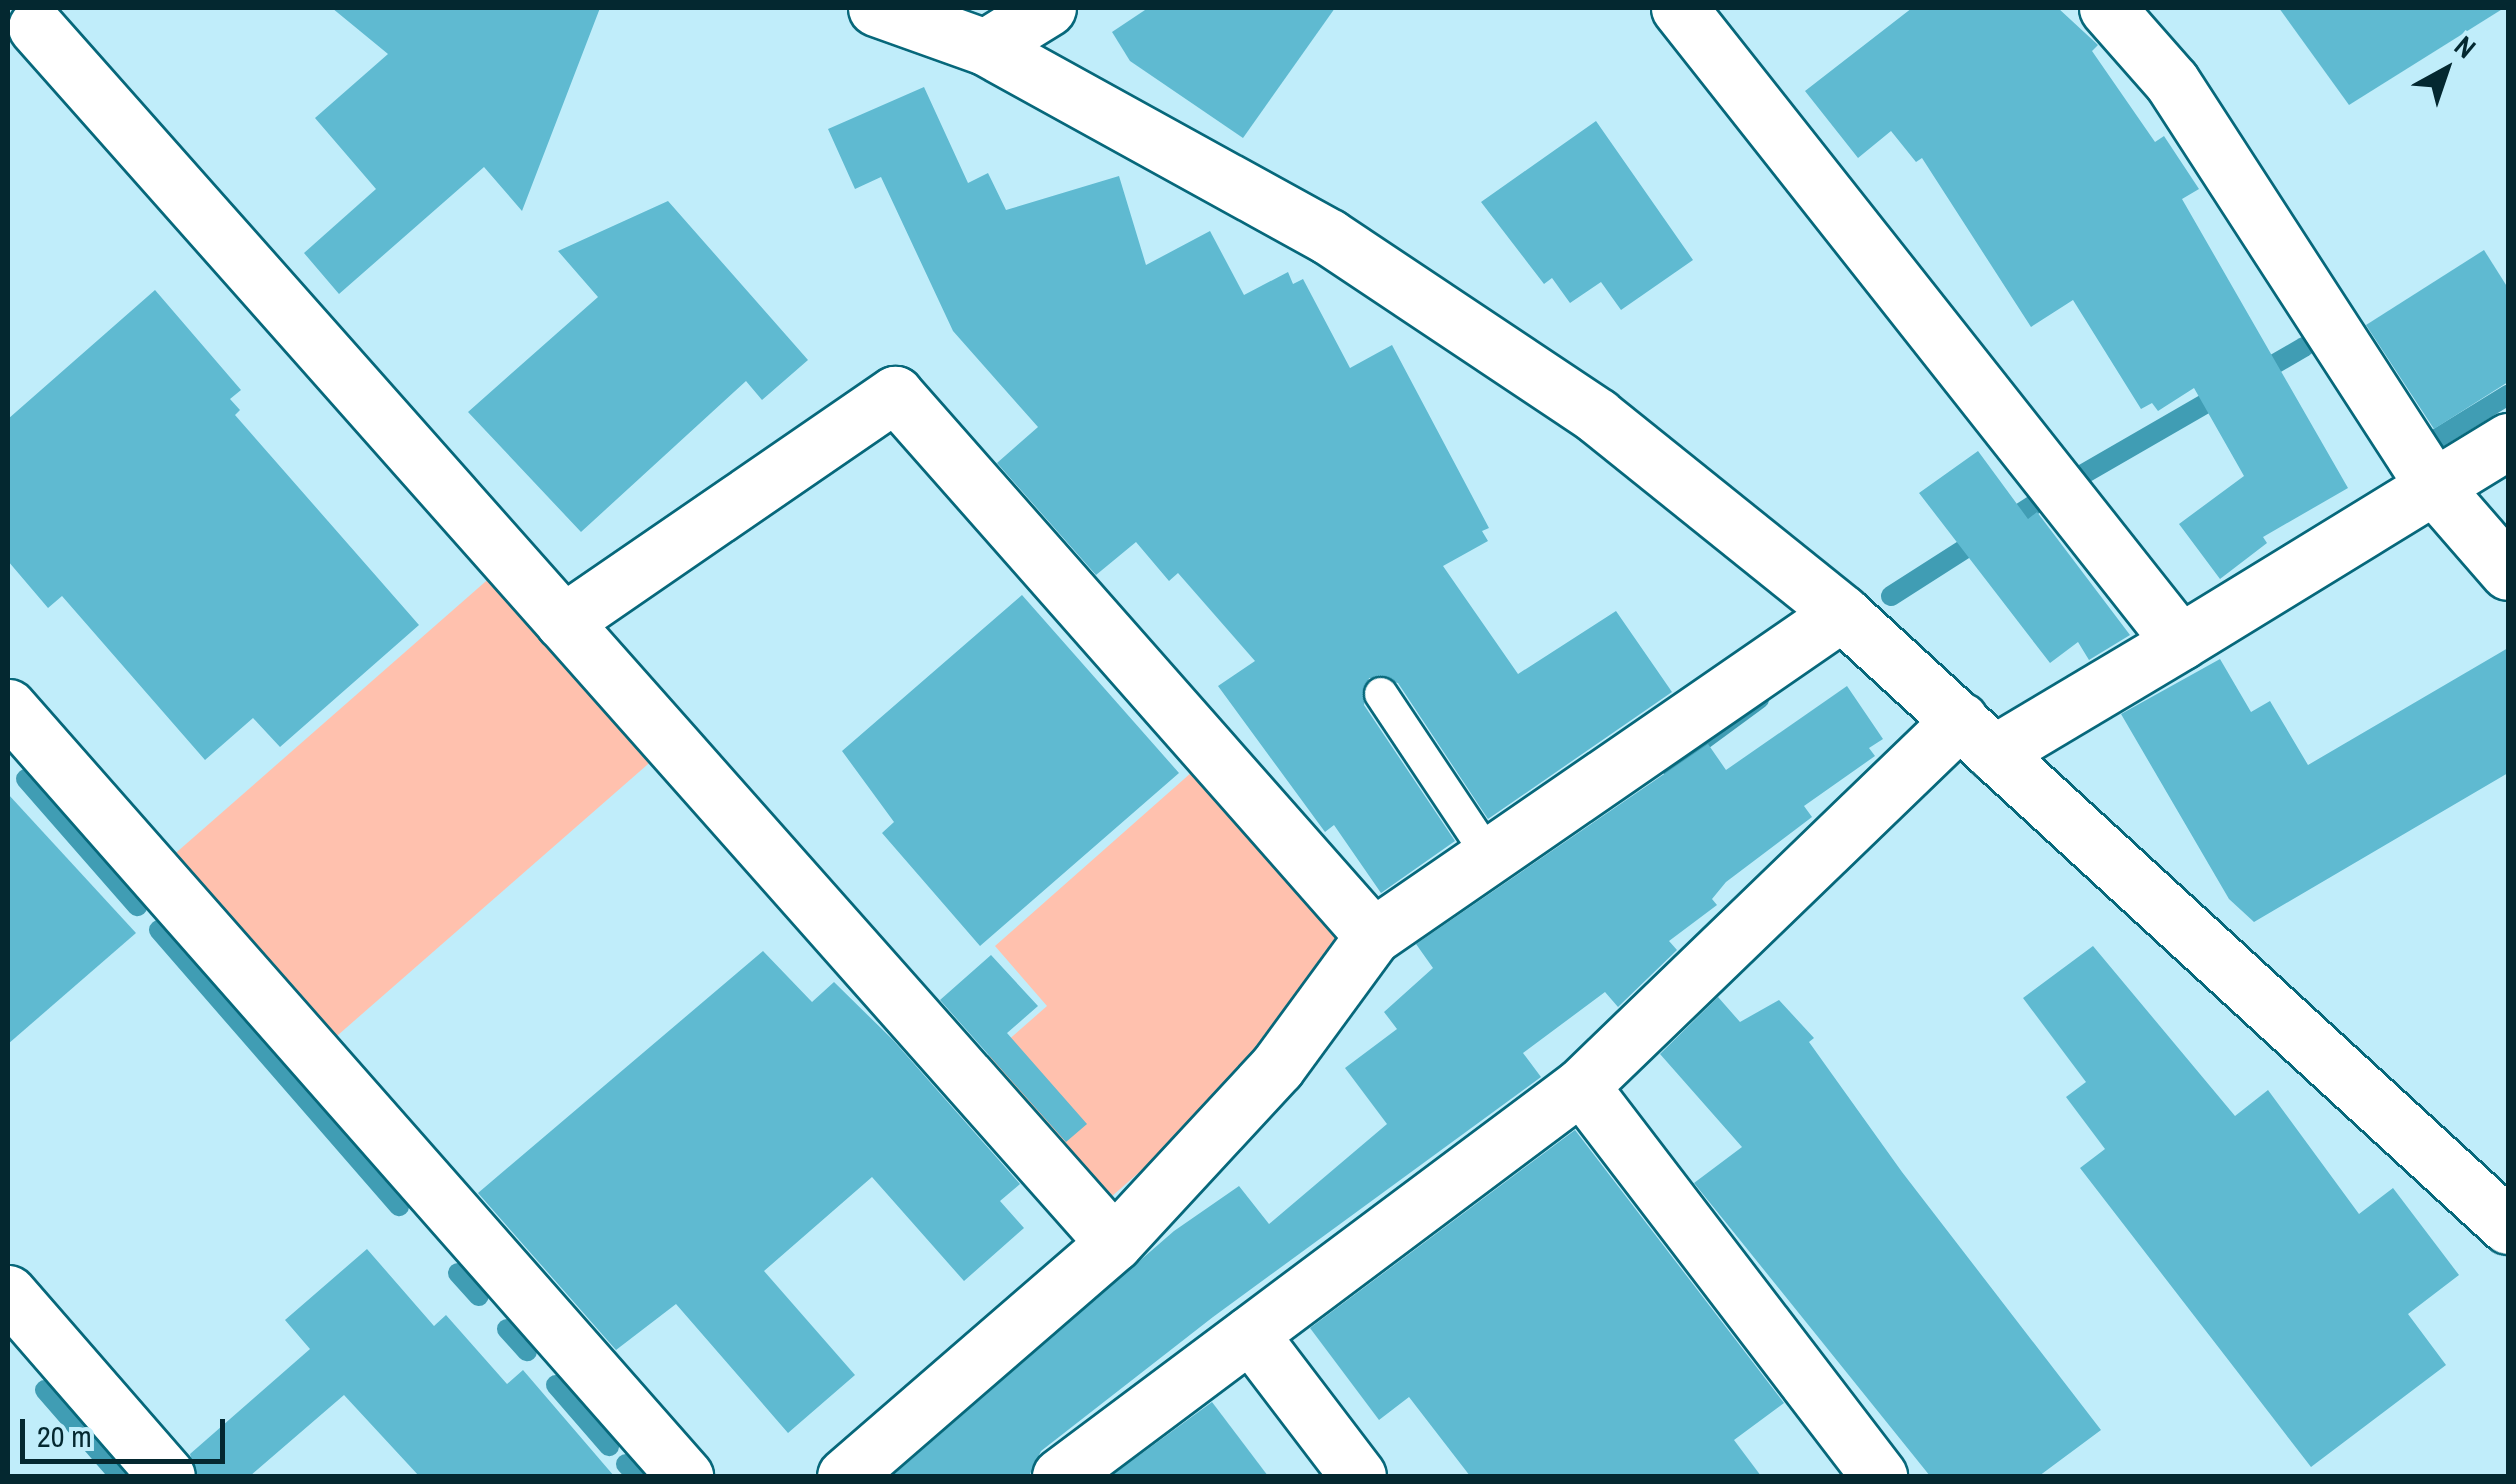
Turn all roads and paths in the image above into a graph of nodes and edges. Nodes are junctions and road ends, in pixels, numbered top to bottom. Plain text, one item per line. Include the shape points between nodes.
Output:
1 (876, 8) edge
2 (1048, 8) edge
3 (1679, 8) edge
4 (2107, 8) edge
5 (34, 29) edge
6 (985, 47) junction
7 (2508, 441) edge
8 (2435, 488) junction
9 (2508, 572) edge
10 (1842, 613) junction
11 (563, 622) junction
12 (2180, 642) junction
13 (1381, 694) dead end
14 (8, 706) edge
15 (1977, 736) junction
16 (1490, 856) junction
17 (1373, 936) junction
18 (1581, 1086) junction
19 (2508, 1226) edge
20 (1114, 1243) junction
21 (12, 1309) edge
22 (1250, 1334) junction
23 (168, 1476) edge
24 (684, 1476) edge
25 (845, 1476) edge
26 (1060, 1476) edge
27 (1358, 1476) edge
28 (1880, 1476) edge

1 - 6 street
2 - 6 street
3 - 12 street
4 - 8 street via 2172,82
5 - 11 street
6 - 10 street via 1329,237 1597,416
7 - 8 street
8 - 9 street
8 - 12 street
10 - 15 street
10 - 16 street
11 - 17 street via 894,394
11 - 20 street
12 - 15 street
13 - 16 lane
14 - 24 street
15 - 18 street
15 - 19 street
16 - 17 street
17 - 20 street via 1277,1067
18 - 22 street
18 - 28 street
20 - 25 street
21 - 23 street
22 - 26 street
22 - 27 street

